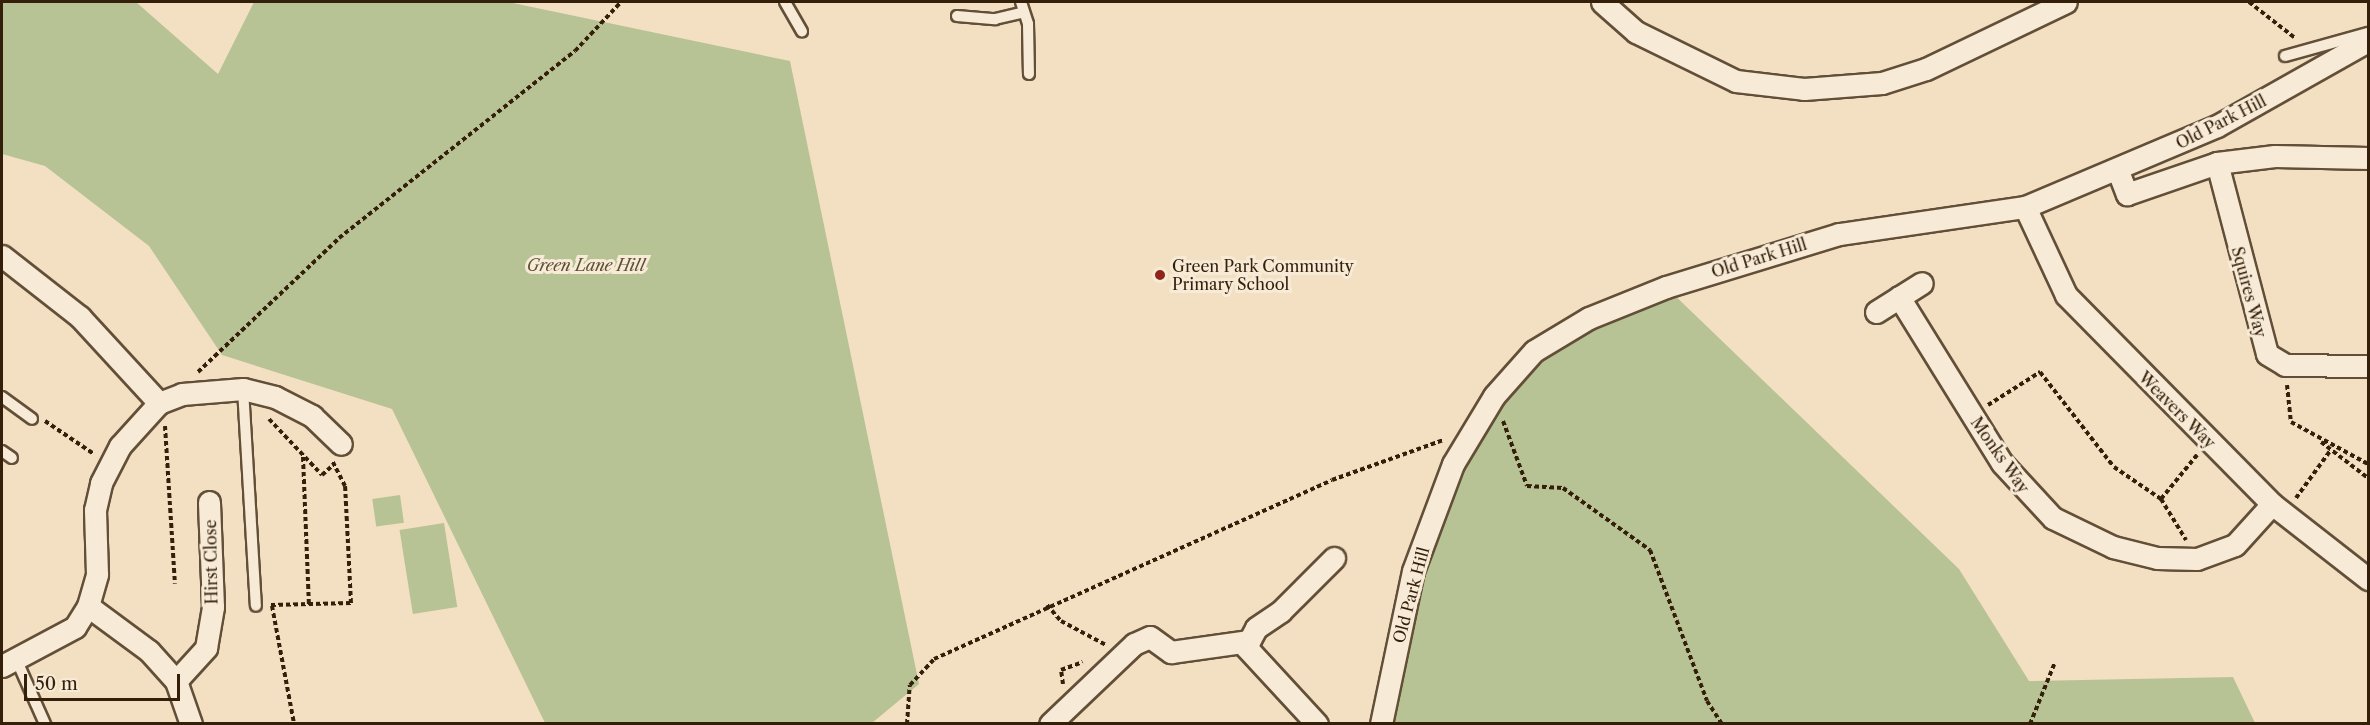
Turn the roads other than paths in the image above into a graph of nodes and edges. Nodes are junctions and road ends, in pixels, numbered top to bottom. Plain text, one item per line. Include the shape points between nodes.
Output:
1 (785, 2) edge
2 (1021, 2) edge
3 (1602, 2) edge
4 (2058, 4) edge
5 (1022, 13) junction
6 (957, 16) dead end
7 (802, 31) dead end
8 (2368, 33) edge
9 (2368, 41) edge
10 (2285, 56) dead end
11 (1029, 74) dead end
12 (2368, 158) edge
13 (2217, 163) junction
14 (2118, 171) junction
15 (2025, 207) junction
16 (2, 256) edge
17 (1922, 283) dead end
18 (1899, 297) junction
19 (1876, 312) dead end
20 (2368, 366) edge
21 (243, 389) junction
22 (2, 397) edge
23 (168, 400) junction
24 (32, 419) road end
25 (341, 444) road end
26 (2, 451) edge
27 (12, 458) dead end
28 (209, 502) dead end
29 (2278, 509) junction
30 (1334, 558) dead end
31 (2368, 579) edge
32 (88, 606) junction
33 (256, 606) road end
34 (1250, 641) junction
35 (9, 664) edge
36 (176, 681) junction
37 (45, 723) edge
38 (191, 723) edge
39 (1050, 723) edge
40 (1317, 723) edge
41 (1380, 723) edge

1 - 7 lane
2 - 5 lane
3 - 4 street via 1636,32 1736,81 1804,89 1882,83 1926,69
5 - 6 lane via 995,20
5 - 11 lane via 1028,24
8 - 10 lane
9 - 14 street, Old Park Hill via 2217,126
12 - 13 street via 2275,156
13 - 14 street via 2127,194
13 - 20 street, Squires Way via 2264,348 2285,365
14 - 15 street, Old Park Hill
15 - 29 street, Weavers Way via 2066,295
15 - 41 street, Old Park Hill via 1839,234 1666,286 1589,318 1534,351 1494,396 1454,464 1413,571
16 - 23 street via 80,317
17 - 18 street
18 - 19 street
18 - 29 street, Monks Way via 2026,494 2053,518 2113,547 2157,558 2198,559 2235,545
21 - 23 street
21 - 25 street via 275,397 312,416
21 - 33 lane
22 - 24 lane
23 - 32 street via 109,464 95,510 97,574
26 - 27 lane
28 - 36 street, Hirst Close via 213,607 206,648
29 - 31 street, Weavers Way
30 - 34 street via 1281,611 1256,628
32 - 35 street via 75,627
32 - 36 street via 149,651
34 - 39 street via 1171,652 1150,637 1134,644
34 - 40 street via 1246,647 1269,678
35 - 37 lane
36 - 38 street

